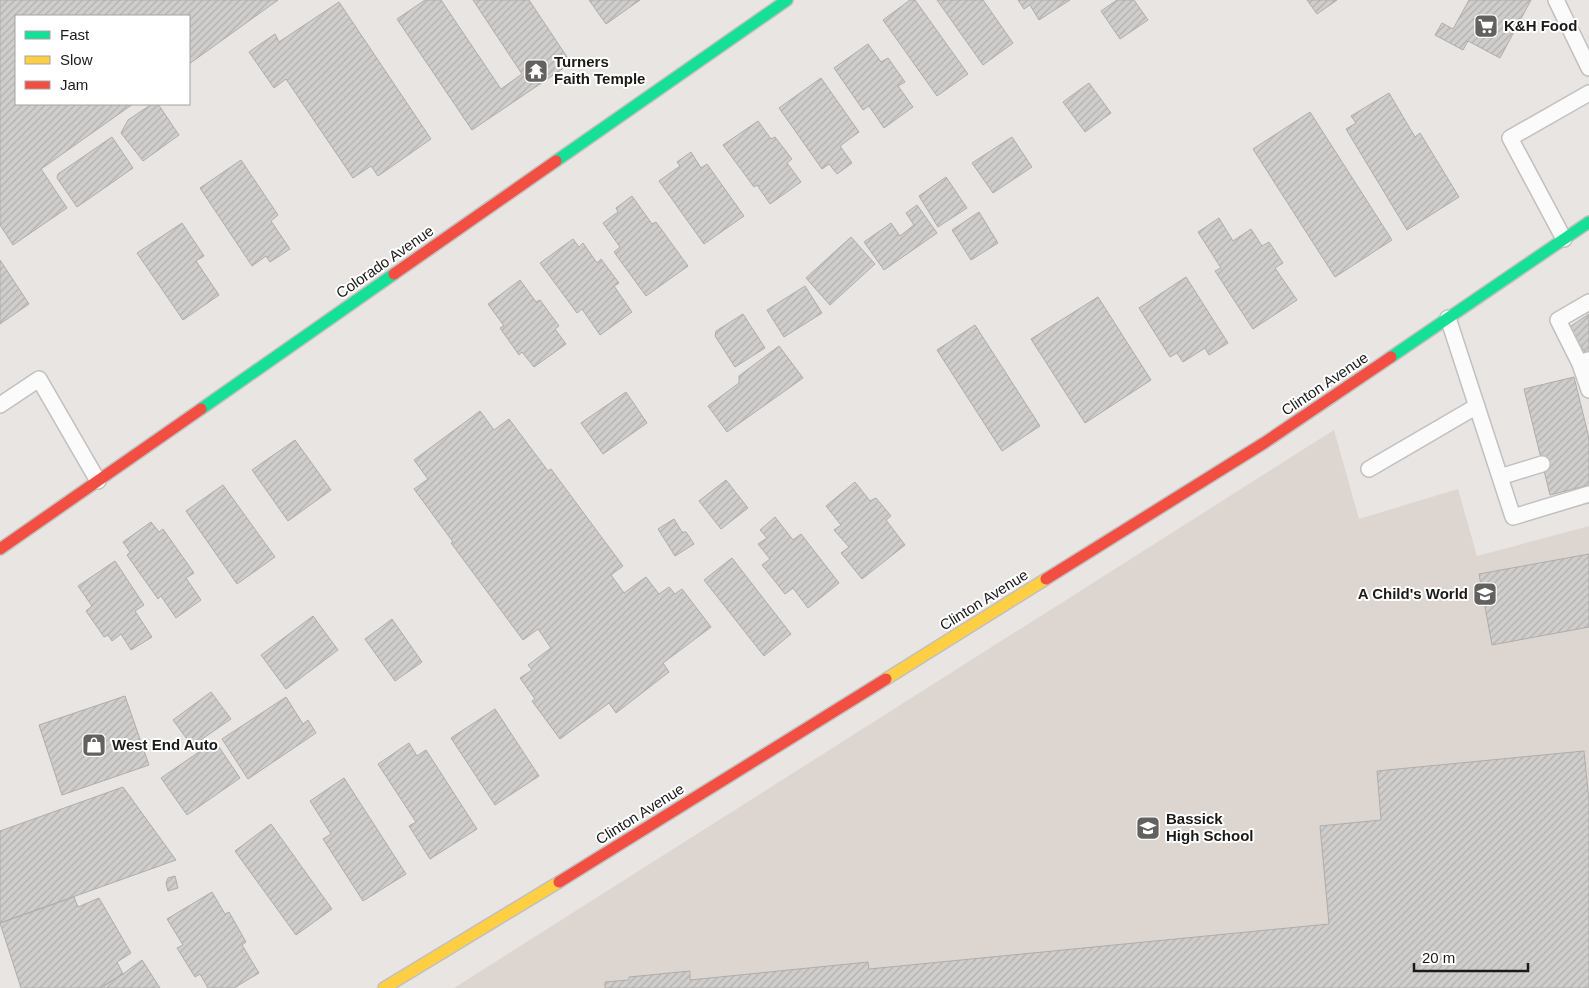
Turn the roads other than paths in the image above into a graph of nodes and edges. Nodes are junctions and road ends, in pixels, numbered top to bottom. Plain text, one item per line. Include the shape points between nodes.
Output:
1 (788, 0) edge
2 (1556, 0) edge
3 (1589, 68) edge
4 (1589, 93) edge
5 (1589, 222) edge
6 (1564, 239) junction
7 (1589, 302) edge
8 (1448, 318) junction
9 (1585, 362) edge
10 (1589, 390) edge
11 (0, 405) edge
12 (1477, 406) junction
13 (1542, 464) dead end
14 (1369, 470) dead end
15 (1500, 477) junction
16 (98, 481) junction
17 (1589, 494) edge
18 (0, 549) edge
19 (384, 988) edge

1 - 16 street, Colorado Avenue
2 - 3 lane
4 - 6 lane via 1510,138
5 - 6 street, Clinton Avenue
6 - 8 street, Clinton Avenue
7 - 9 lane via 1558,320
8 - 12 lane
8 - 19 street, Clinton Avenue via 1264,443
9 - 10 lane
11 - 16 lane via 38,379
12 - 14 lane
12 - 15 lane
13 - 15 lane
15 - 17 lane via 1514,517
16 - 18 street, Colorado Avenue

